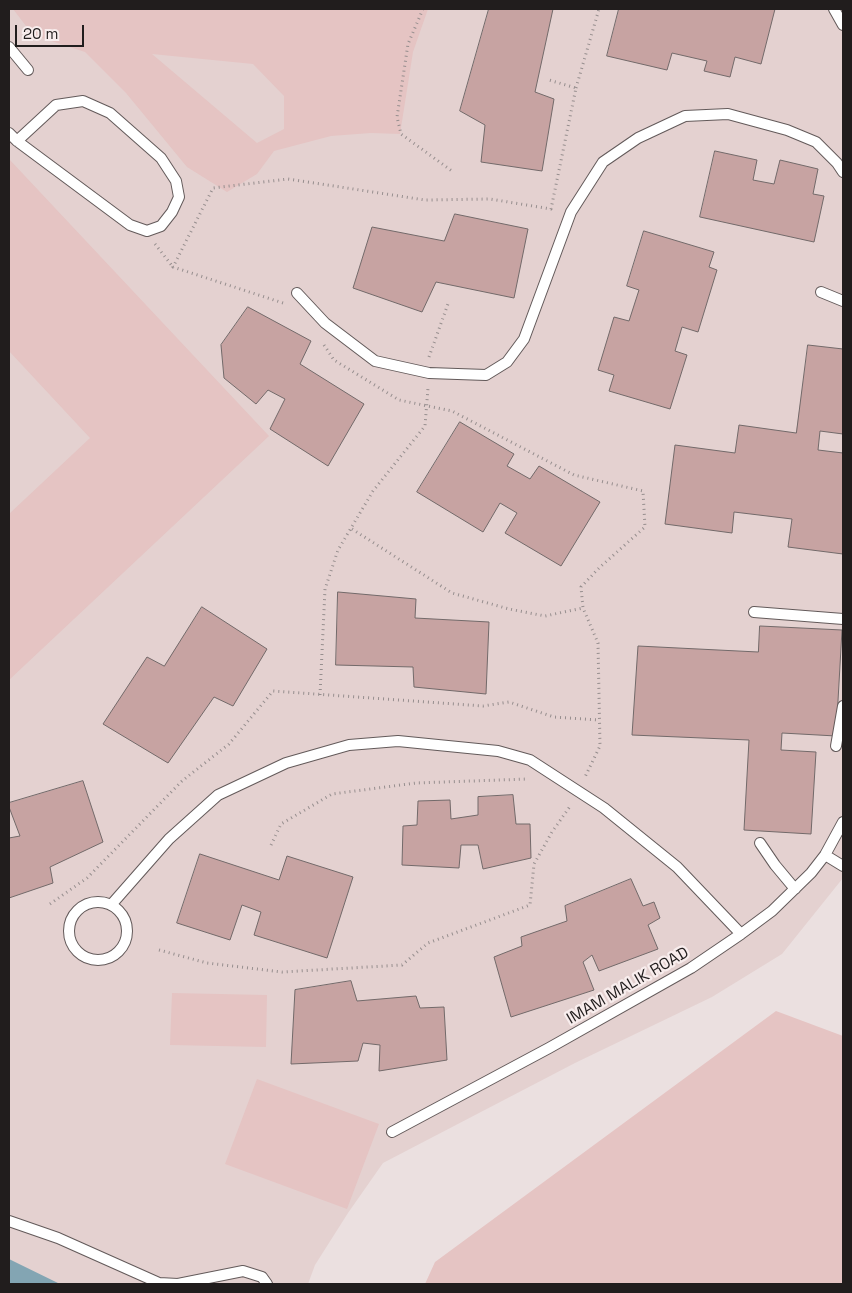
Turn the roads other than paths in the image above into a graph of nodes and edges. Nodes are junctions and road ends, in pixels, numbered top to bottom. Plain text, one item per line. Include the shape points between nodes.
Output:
1 (834, 9) edge
2 (843, 25) edge
3 (9, 47) edge
4 (28, 70) dead end
5 (9, 133) edge
6 (18, 141) junction
7 (843, 172) edge
8 (820, 292) dead end
9 (297, 293) dead end
10 (843, 301) edge
11 (754, 612) dead end
12 (843, 619) edge
13 (843, 706) edge
14 (836, 746) dead end
15 (843, 822) edge
16 (760, 843) dead end
17 (825, 855) junction
18 (843, 866) edge
19 (795, 889) junction
20 (111, 905) junction
21 (741, 934) junction
22 (392, 1132) dead end
23 (9, 1221) edge
24 (267, 1284) edge

1 - 2 lane
3 - 4 lane
5 - 6 lane
6 - 6 lane via 130,225 147,231 161,226 179,197 176,181 161,158 110,113 84,101 56,105
7 - 9 lane via 816,142 787,130 728,114 686,116 638,138 603,162 571,212 524,339 507,362 486,375 429,373 375,361 325,323
8 - 10 lane
11 - 12 lane
13 - 14 lane
15 - 17 lane, IMAM MALIK ROAD
16 - 19 lane
17 - 18 lane
17 - 19 lane, IMAM MALIK ROAD
19 - 21 lane, IMAM MALIK ROAD
20 - 20 lane via 126,922 125,942 117,954 108,959 87,959 71,944 69,923 83,906 96,902
20 - 21 lane via 169,839 218,795 286,763 350,745 398,741 498,751 530,760 604,808 677,867
21 - 22 lane, IMAM MALIK ROAD via 682,973
23 - 24 lane via 58,1238 159,1284 178,1284 243,1271 262,1277

